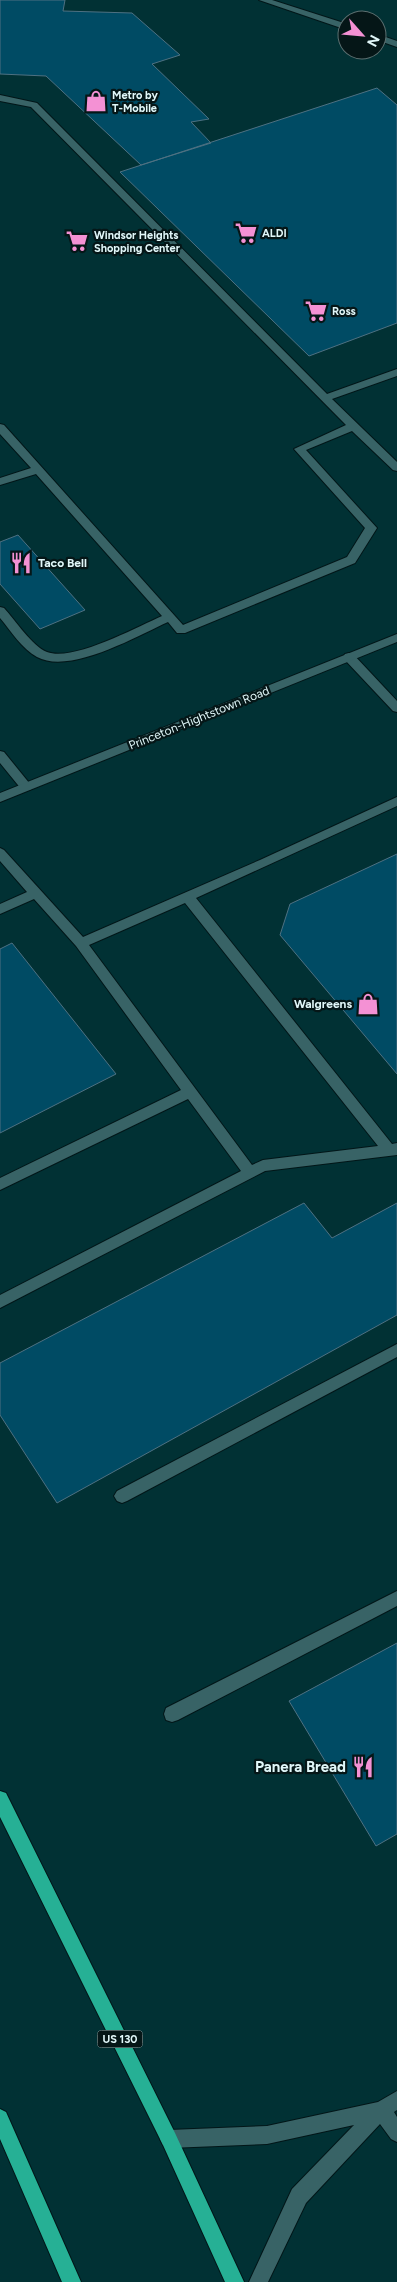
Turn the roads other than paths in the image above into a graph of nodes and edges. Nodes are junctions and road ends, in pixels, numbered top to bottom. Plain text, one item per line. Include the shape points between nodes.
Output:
1 (263, 0) edge
2 (337, 24) edge
3 (0, 98) edge
4 (397, 372) edge
5 (325, 398) junction
6 (353, 426) junction
7 (0, 427) edge
8 (397, 468) edge
9 (36, 470) junction
10 (0, 482) edge
11 (0, 611) edge
12 (169, 617) junction
13 (397, 638) edge
14 (349, 657) junction
15 (397, 708) edge
16 (0, 754) edge
17 (26, 787) junction
18 (0, 798) edge
19 (397, 801) edge
20 (0, 854) edge
21 (36, 894) junction
22 (186, 896) junction
23 (0, 909) edge
24 (81, 943) junction
25 (190, 1092) junction
26 (393, 1150) edge
27 (250, 1173) junction
28 (0, 1184) edge
29 (0, 1302) edge
30 (397, 1350) edge
31 (122, 1496) dead end
32 (397, 1598) edge
33 (172, 1714) dead end
34 (0, 1799) edge
35 (397, 2100) edge
36 (381, 2110) junction
37 (0, 2118) edge
38 (397, 2134) edge
39 (169, 2139) junction
40 (72, 2282) edge
41 (235, 2282) edge
42 (258, 2282) edge

1 - 2 main road
3 - 5 main road via 34,105
4 - 5 main road
5 - 6 main road
6 - 8 main road
6 - 12 main road via 299,449 371,528 351,560 181,630
7 - 9 main road
9 - 10 main road
9 - 12 main road
11 - 12 main road via 42,655 61,659 88,652
13 - 14 main road, Princeton-Hightstown Road
14 - 15 main road
14 - 17 main road, Princeton-Hightstown Road
16 - 17 main road
17 - 18 main road, Princeton-Hightstown Road
19 - 22 main road
20 - 21 main road
21 - 23 main road
21 - 24 main road
22 - 24 main road
22 - 26 main road
24 - 25 main road
25 - 27 main road
25 - 28 main road
26 - 27 main road via 262,1166
27 - 29 main road
30 - 31 main road
32 - 33 main road
34 - 39 highway, US 130
35 - 36 main road
36 - 38 main road
36 - 39 main road via 267,2135
36 - 42 main road via 299,2196
37 - 40 highway
39 - 41 highway, US 130

